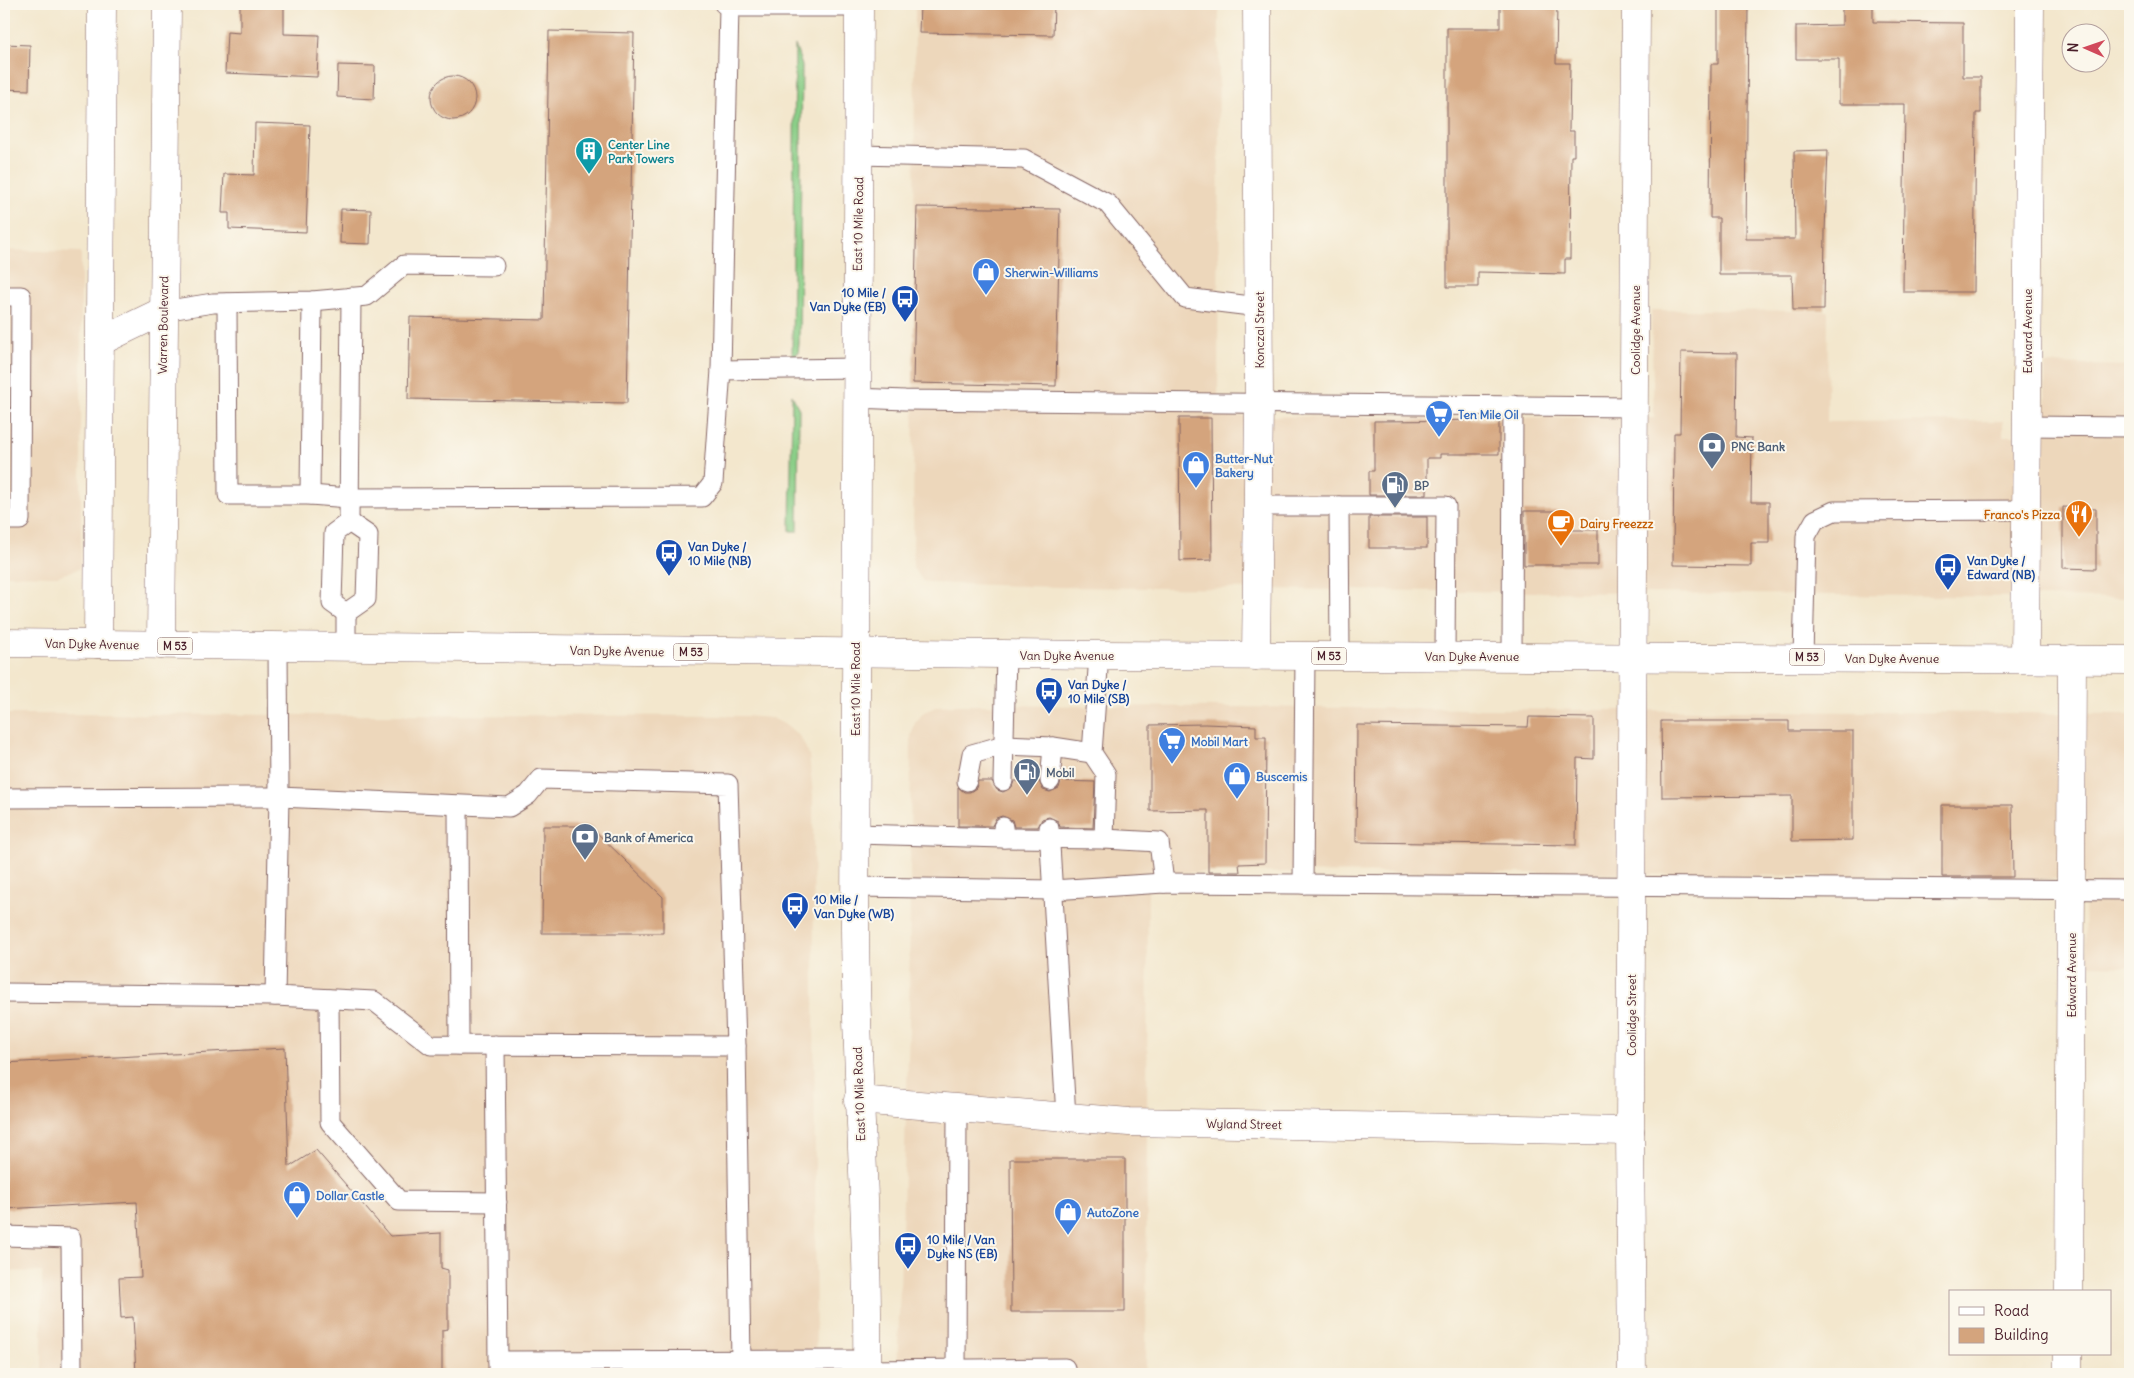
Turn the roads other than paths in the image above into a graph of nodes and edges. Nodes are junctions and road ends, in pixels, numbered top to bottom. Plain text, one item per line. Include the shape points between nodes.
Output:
1 (102, 4) edge
2 (167, 4) edge
3 (1257, 4) edge
4 (1636, 4) edge
5 (2030, 4) edge
6 (859, 5) edge
7 (726, 6) edge
8 (859, 155) junction
9 (494, 266) dead end
10 (4, 296) edge
11 (351, 297) junction
12 (312, 301) junction
13 (227, 303) junction
14 (1259, 307) junction
15 (163, 311) junction
16 (101, 340) junction
17 (856, 368) junction
18 (721, 370) junction
19 (856, 398) junction
20 (1259, 403) junction
21 (1513, 405) junction
22 (1635, 407) junction
23 (2027, 426) junction
24 (2130, 427) edge
25 (310, 495) junction
26 (349, 498) junction
27 (1258, 506) junction
28 (1339, 506) junction
29 (2026, 510) junction
30 (4, 520) edge
31 (349, 522) junction
32 (346, 613) junction
33 (4, 643) edge
34 (98, 644) junction
35 (161, 646) junction
36 (278, 647) junction
37 (346, 648) junction
38 (854, 652) junction
39 (1006, 654) junction
40 (1099, 655) junction
41 (1256, 656) junction
42 (1305, 656) junction
43 (1340, 656) junction
44 (1444, 656) junction
45 (1512, 656) junction
46 (1633, 656) junction
47 (1803, 657) junction
48 (2025, 659) junction
49 (2072, 659) junction
50 (2130, 660) edge
51 (1004, 745) junction
52 (1053, 747) junction
53 (1092, 753) junction
54 (967, 781) dead end
55 (1003, 781) dead end
56 (1050, 781) dead end
57 (279, 797) junction
58 (4, 798) edge
59 (458, 805) junction
60 (1049, 833) junction
61 (855, 834) junction
62 (1104, 839) junction
63 (1164, 883) junction
64 (1303, 884) junction
65 (856, 887) junction
66 (1632, 887) junction
67 (2072, 889) junction
68 (1052, 890) junction
69 (2130, 890) edge
70 (4, 993) edge
71 (276, 996) junction
72 (329, 999) junction
73 (459, 1045) junction
74 (494, 1046) junction
75 (736, 1046) junction
76 (858, 1100) junction
77 (957, 1108) junction
78 (1066, 1117) junction
79 (1630, 1131) junction
80 (496, 1202) junction
81 (4, 1236) edge
82 (2069, 1290) edge
83 (2068, 1356) edge
84 (741, 1360) junction
85 (498, 1368) edge
86 (867, 1368) edge
87 (956, 1370) junction
88 (72, 1374) edge
89 (1065, 1374) edge
90 (1632, 1374) edge
91 (2068, 1374) edge

1 - 16 street
2 - 15 street, Warren Boulevard
3 - 14 street, Konczal Street
4 - 22 street, Coolidge Avenue
5 - 23 street, Edward Avenue
6 - 7 lane
6 - 8 street, East 10 Mile Road
7 - 18 lane
8 - 14 lane via 1024,159 1108,204 1185,298
8 - 17 street, East 10 Mile Road
9 - 11 lane via 404,265 367,296
10 - 30 lane via 21,296 20,520
11 - 12 lane
11 - 26 lane
12 - 13 lane
12 - 25 lane
13 - 15 lane
13 - 25 lane via 228,495
14 - 20 street, Konczal Street
15 - 16 street
15 - 35 street, Warren Boulevard
16 - 34 street
17 - 18 lane
17 - 19 street, East 10 Mile Road
18 - 26 lane via 713,483 702,497
19 - 20 lane
19 - 38 street, East 10 Mile Road
20 - 21 lane
20 - 27 street, Konczal Street
21 - 22 lane
21 - 45 lane
22 - 46 street, Coolidge Avenue
23 - 24 lane
23 - 29 street, Edward Avenue
25 - 26 lane
26 - 31 lane
27 - 28 lane
27 - 41 street, Konczal Street
28 - 43 lane
28 - 44 lane via 1446,506
29 - 47 lane via 1834,510 1815,520 1806,536
29 - 48 street, Edward Avenue
31 - 32 lane via 334,533 332,573 332,603
31 - 32 lane via 368,535 368,574 366,600
32 - 37 lane
33 - 34 street, Van Dyke Avenue / M 53
34 - 35 street, Van Dyke Avenue / M 53
35 - 36 street, Van Dyke Avenue / M 53
36 - 37 street, Van Dyke Avenue / M 53
36 - 57 lane
37 - 38 street, Van Dyke Avenue / M 53
38 - 39 street, Van Dyke Avenue / M 53
38 - 61 street, East 10 Mile Road
39 - 40 street, Van Dyke Avenue / M 53
39 - 51 lane
40 - 41 street, Van Dyke Avenue / M 53
40 - 53 lane
41 - 42 street, Van Dyke Avenue / M 53
42 - 43 street, Van Dyke Avenue / M 53
42 - 64 lane
43 - 44 street, Van Dyke Avenue / M 53
44 - 45 street, Van Dyke Avenue / M 53
45 - 46 street, Van Dyke Avenue / M 53
46 - 47 street, Van Dyke Avenue / M 53
46 - 66 street, Coolidge Street
47 - 48 street, Van Dyke Avenue / M 53
48 - 49 street, Van Dyke Avenue / M 53
49 - 50 street, Van Dyke Avenue / M 53
49 - 67 street, Edward Avenue
51 - 52 lane
51 - 54 lane via 972,754
51 - 55 lane
52 - 53 lane
52 - 56 lane
53 - 62 lane via 1106,774
57 - 58 lane
57 - 59 lane
57 - 71 lane
59 - 73 lane
59 - 75 lane via 509,807 528,795 541,779 728,784
60 - 61 lane
60 - 62 lane
60 - 68 lane
61 - 65 street, East 10 Mile Road
62 - 63 lane via 1159,842
63 - 64 lane
63 - 68 lane
64 - 66 lane
65 - 68 lane
65 - 76 street, East 10 Mile Road
66 - 67 lane
66 - 79 street, Coolidge Street
67 - 69 lane
67 - 82 street, Edward Avenue
68 - 78 lane
70 - 71 lane
71 - 72 lane
72 - 73 lane via 374,1001 431,1045
72 - 80 lane via 330,1122 399,1201
73 - 74 lane
74 - 75 lane
74 - 80 lane
75 - 84 lane
76 - 77 street, Wyland Street
76 - 86 street, East 10 Mile Road via 867,1264
77 - 78 street, Wyland Street
77 - 87 lane
78 - 79 street, Wyland Street via 1129,1122
79 - 90 street, Coolidge Street
80 - 85 lane
81 - 88 lane via 71,1238
83 - 91 street
84 - 85 lane
84 - 86 lane
86 - 87 lane
87 - 89 lane via 1065,1368

